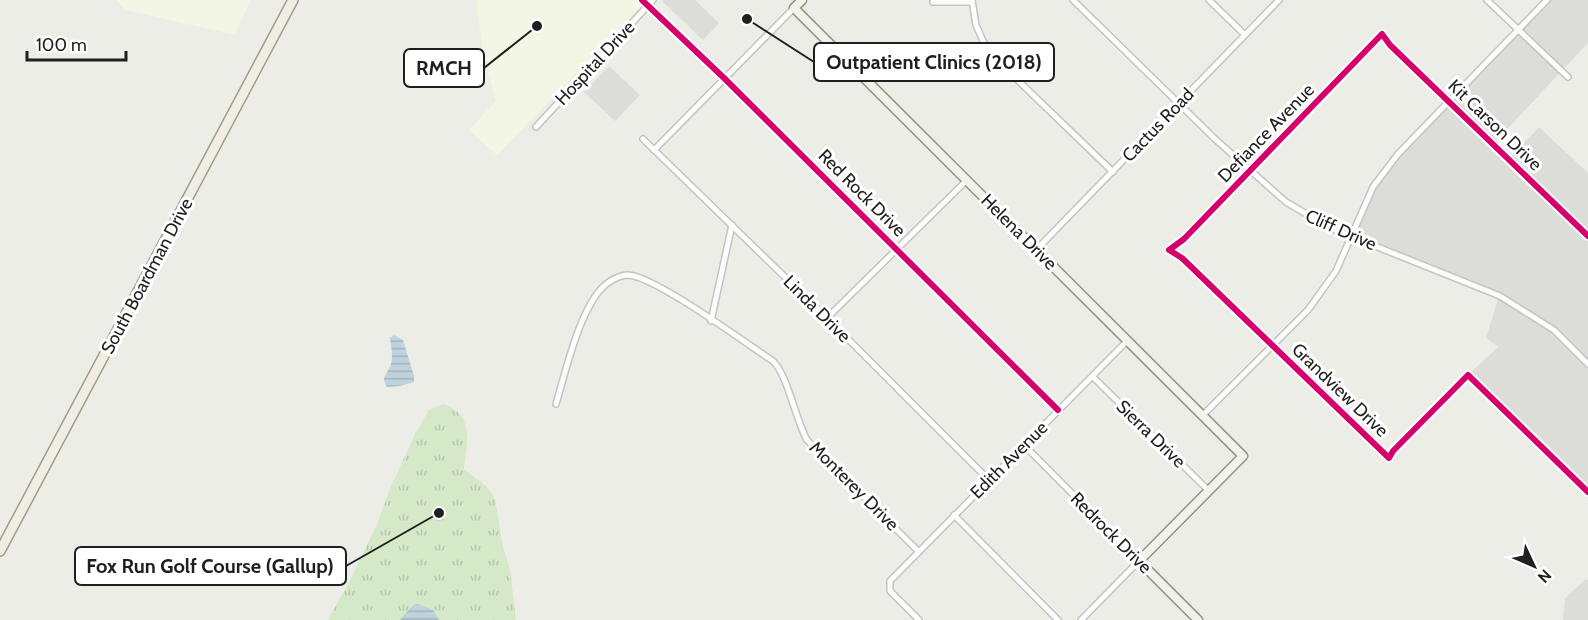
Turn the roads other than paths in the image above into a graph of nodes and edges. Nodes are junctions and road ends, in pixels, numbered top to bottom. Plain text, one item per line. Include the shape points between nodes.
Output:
1 (293, 0) edge
2 (642, 0) edge
3 (653, 0) edge
4 (802, 0) edge
5 (1073, 0) edge
6 (1209, 0) edge
7 (1279, 0) edge
8 (1487, 0) edge
9 (1547, 0) edge
10 (971, 1) edge
11 (933, 2) dead end
12 (648, 6) junction
13 (794, 8) junction
14 (1518, 30) junction
15 (1382, 34) joint
16 (1245, 35) junction
17 (1568, 77) dead end
18 (724, 78) junction
19 (1448, 101) junction
20 (1179, 103) junction
21 (536, 127) dead end
22 (643, 139) dead end
23 (654, 150) junction
24 (1250, 171) junction
25 (1113, 172) junction
26 (967, 180) junction
27 (732, 225) junction
28 (1351, 236) junction
29 (1588, 236) edge
30 (897, 249) junction
31 (1036, 249) junction
32 (1169, 250) joint
33 (827, 318) junction
34 (711, 321) junction
35 (1128, 340) junction
36 (1273, 346) junction
37 (1588, 364) edge
38 (1093, 377) junction
39 (556, 404) dead end
40 (1058, 410) junction
41 (1203, 415) junction
42 (1024, 445) junction
43 (989, 480) junction
44 (1209, 491) junction
45 (1588, 492) edge
46 (954, 515) junction
47 (0, 551) edge
48 (918, 551) junction
49 (1139, 561) junction
50 (920, 620) edge
51 (1058, 620) edge
52 (1081, 620) edge
53 (1198, 620) edge

1 - 47 main road, South Boardman Drive
2 - 12 street, Red Rock Drive
3 - 12 street, Hospital Drive
4 - 13 main road
5 - 20 street, Cliff Drive
6 - 16 street
7 - 16 street, Cactus Road
8 - 14 street
9 - 14 street
10 - 11 street
10 - 25 street via 984,43 1001,64
12 - 18 street, Red Rock Drive
12 - 21 street, Hospital Drive
13 - 18 street
13 - 26 main road, Helena Drive
14 - 17 street
14 - 19 street
15 - 19 street, Kit Carson Drive
15 - 24 street, Defiance Avenue
16 - 20 street, Cactus Road
18 - 23 street
18 - 30 street, Red Rock Drive
19 - 28 street via 1379,178
19 - 29 street, Kit Carson Drive
20 - 24 street, Cliff Drive
20 - 25 street, Cactus Road
22 - 23 street, Linda Drive
23 - 27 street, Linda Drive
24 - 28 street, Cliff Drive via 1299,212
24 - 32 street, Defiance Avenue
25 - 31 street, Cactus Road
26 - 30 street
26 - 31 main road, Helena Drive
27 - 33 street, Linda Drive
27 - 34 street
28 - 36 street via 1329,281 1308,310
28 - 37 street, Cliff Drive via 1500,296 1554,330
30 - 33 street
30 - 40 street, Red Rock Drive
31 - 35 main road, Helena Drive
32 - 36 street, Grandview Drive
33 - 43 street, Linda Drive
34 - 39 street, Monterey Drive via 643,278 617,277 601,289 591,304 574,343
34 - 48 street, Monterey Drive via 781,369 807,440
35 - 38 street, Edith Avenue
35 - 41 main road, Helena Drive
36 - 41 street
36 - 45 street, Grandview Drive via 1389,458 1468,375
38 - 40 street, Edith Avenue
38 - 44 street, Sierra Drive
40 - 42 street, Edith Avenue
41 - 44 main road, Helena Drive via 1243,456
42 - 43 street, Edith Avenue
42 - 49 street, Redrock Drive
43 - 46 street, Edith Avenue
44 - 49 main road
46 - 48 street, Edith Avenue
46 - 51 street
48 - 50 street, Edith Avenue via 890,581 890,591
49 - 52 street
49 - 53 main road, Redrock Drive

